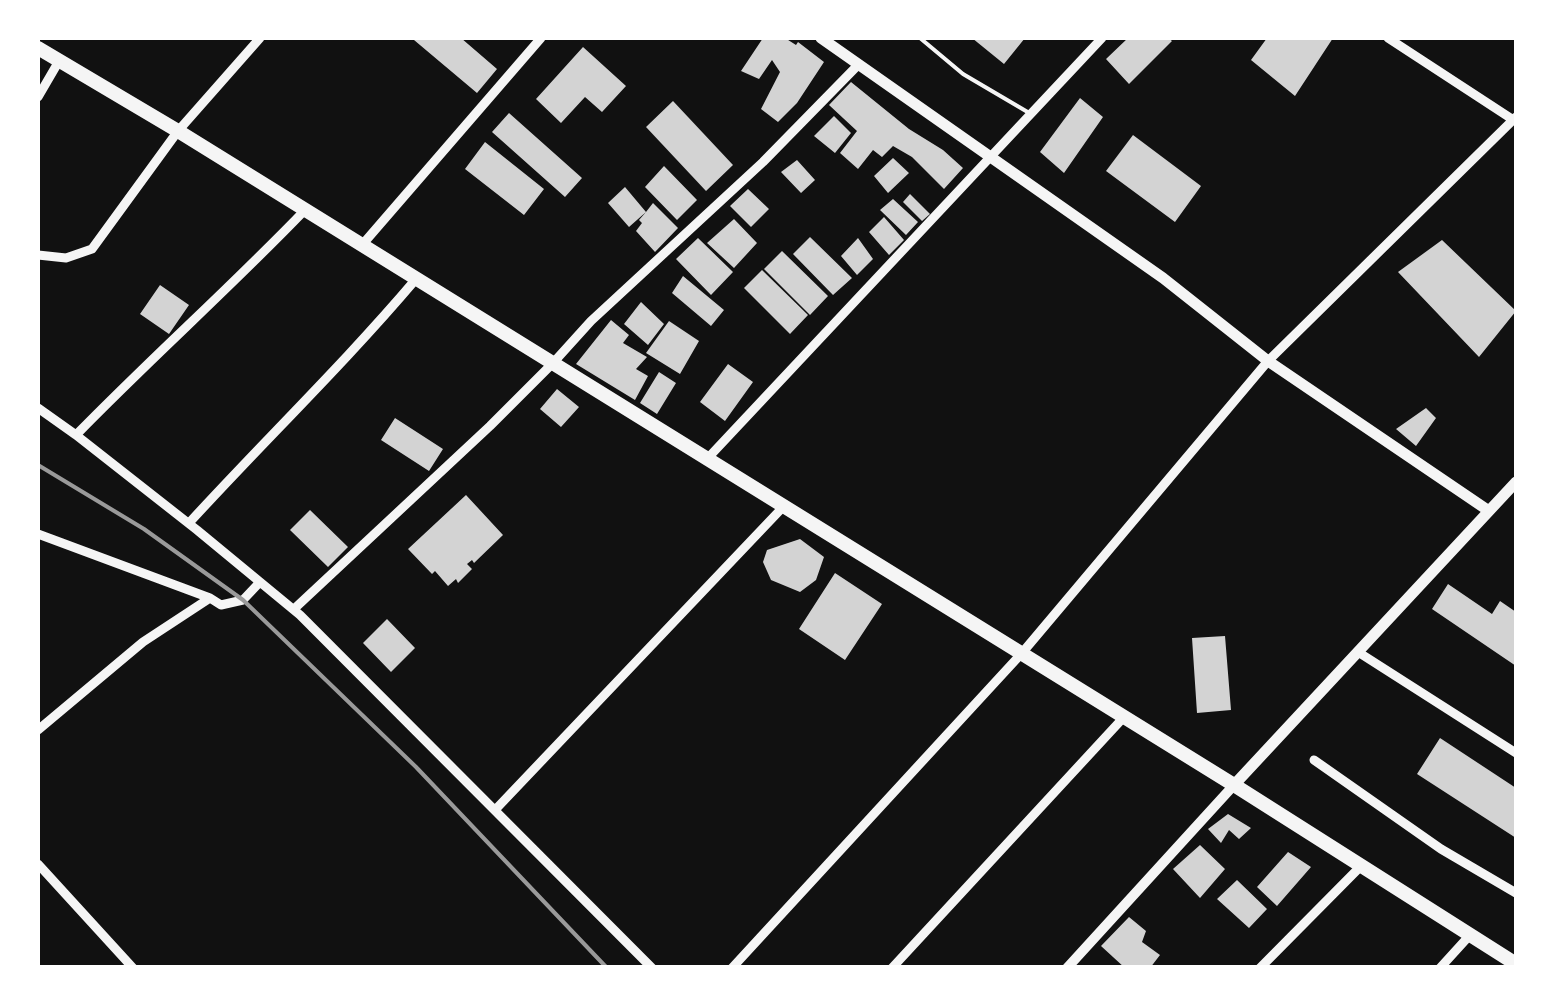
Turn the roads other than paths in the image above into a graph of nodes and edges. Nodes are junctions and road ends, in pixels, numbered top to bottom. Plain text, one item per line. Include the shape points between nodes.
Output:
1 (260, 38) edge
2 (541, 38) edge
3 (821, 38) edge
4 (920, 38) edge
5 (1102, 38) edge
6 (1388, 38) edge
7 (38, 48) edge
8 (59, 61) junction
9 (859, 64) junction
10 (38, 97) edge
11 (1031, 114) junction
12 (1515, 119) edge
13 (178, 131) junction
14 (991, 157) junction
15 (306, 210) junction
16 (362, 245) junction
17 (38, 255) edge
18 (416, 278) junction
19 (1268, 360) junction
20 (553, 363) junction
21 (38, 408) edge
22 (76, 435) junction
23 (707, 459) junction
24 (1516, 482) edge
25 (784, 506) junction
26 (1489, 511) junction
27 (188, 523) junction
28 (38, 534) edge
29 (260, 582) junction
30 (210, 598) junction
31 (294, 609) junction
32 (1358, 652) junction
33 (1022, 653) junction
34 (1124, 717) junction
35 (38, 730) edge
36 (1516, 753) edge
37 (1314, 760) dead end
38 (1234, 785) junction
39 (495, 810) junction
40 (38, 864) edge
41 (1362, 866) junction
42 (1516, 893) edge
43 (1470, 934) junction
44 (1516, 964) edge
45 (133, 968) edge
46 (652, 968) edge
47 (732, 968) edge
48 (892, 968) edge
49 (1067, 968) edge
50 (1260, 968) edge
51 (1440, 968) edge

1 - 13 street
2 - 16 street
3 - 9 main road
4 - 11 lane via 963,74
5 - 11 street
6 - 12 street
7 - 8 main road
8 - 10 street
8 - 13 main road
9 - 14 main road
9 - 20 street
11 - 14 street
12 - 19 street
13 - 15 main road
13 - 17 street via 92,249 66,258
14 - 19 main road
14 - 23 street
15 - 16 main road
15 - 22 street
16 - 18 main road
18 - 20 main road
18 - 27 street
19 - 26 main road
19 - 33 street
20 - 23 main road
20 - 31 street
21 - 22 street
22 - 27 street
23 - 25 main road
24 - 26 main road
25 - 33 main road
25 - 39 street
26 - 32 main road
27 - 29 street
28 - 30 street
29 - 30 street via 243,600 221,606
29 - 31 street
30 - 35 street via 143,642
31 - 39 street
32 - 36 street
32 - 38 main road
33 - 34 main road
33 - 47 street
34 - 38 main road
34 - 48 street
37 - 42 street
38 - 41 main road
38 - 49 street
39 - 46 street
40 - 45 street
41 - 43 main road
41 - 50 street
43 - 44 main road
43 - 51 street

